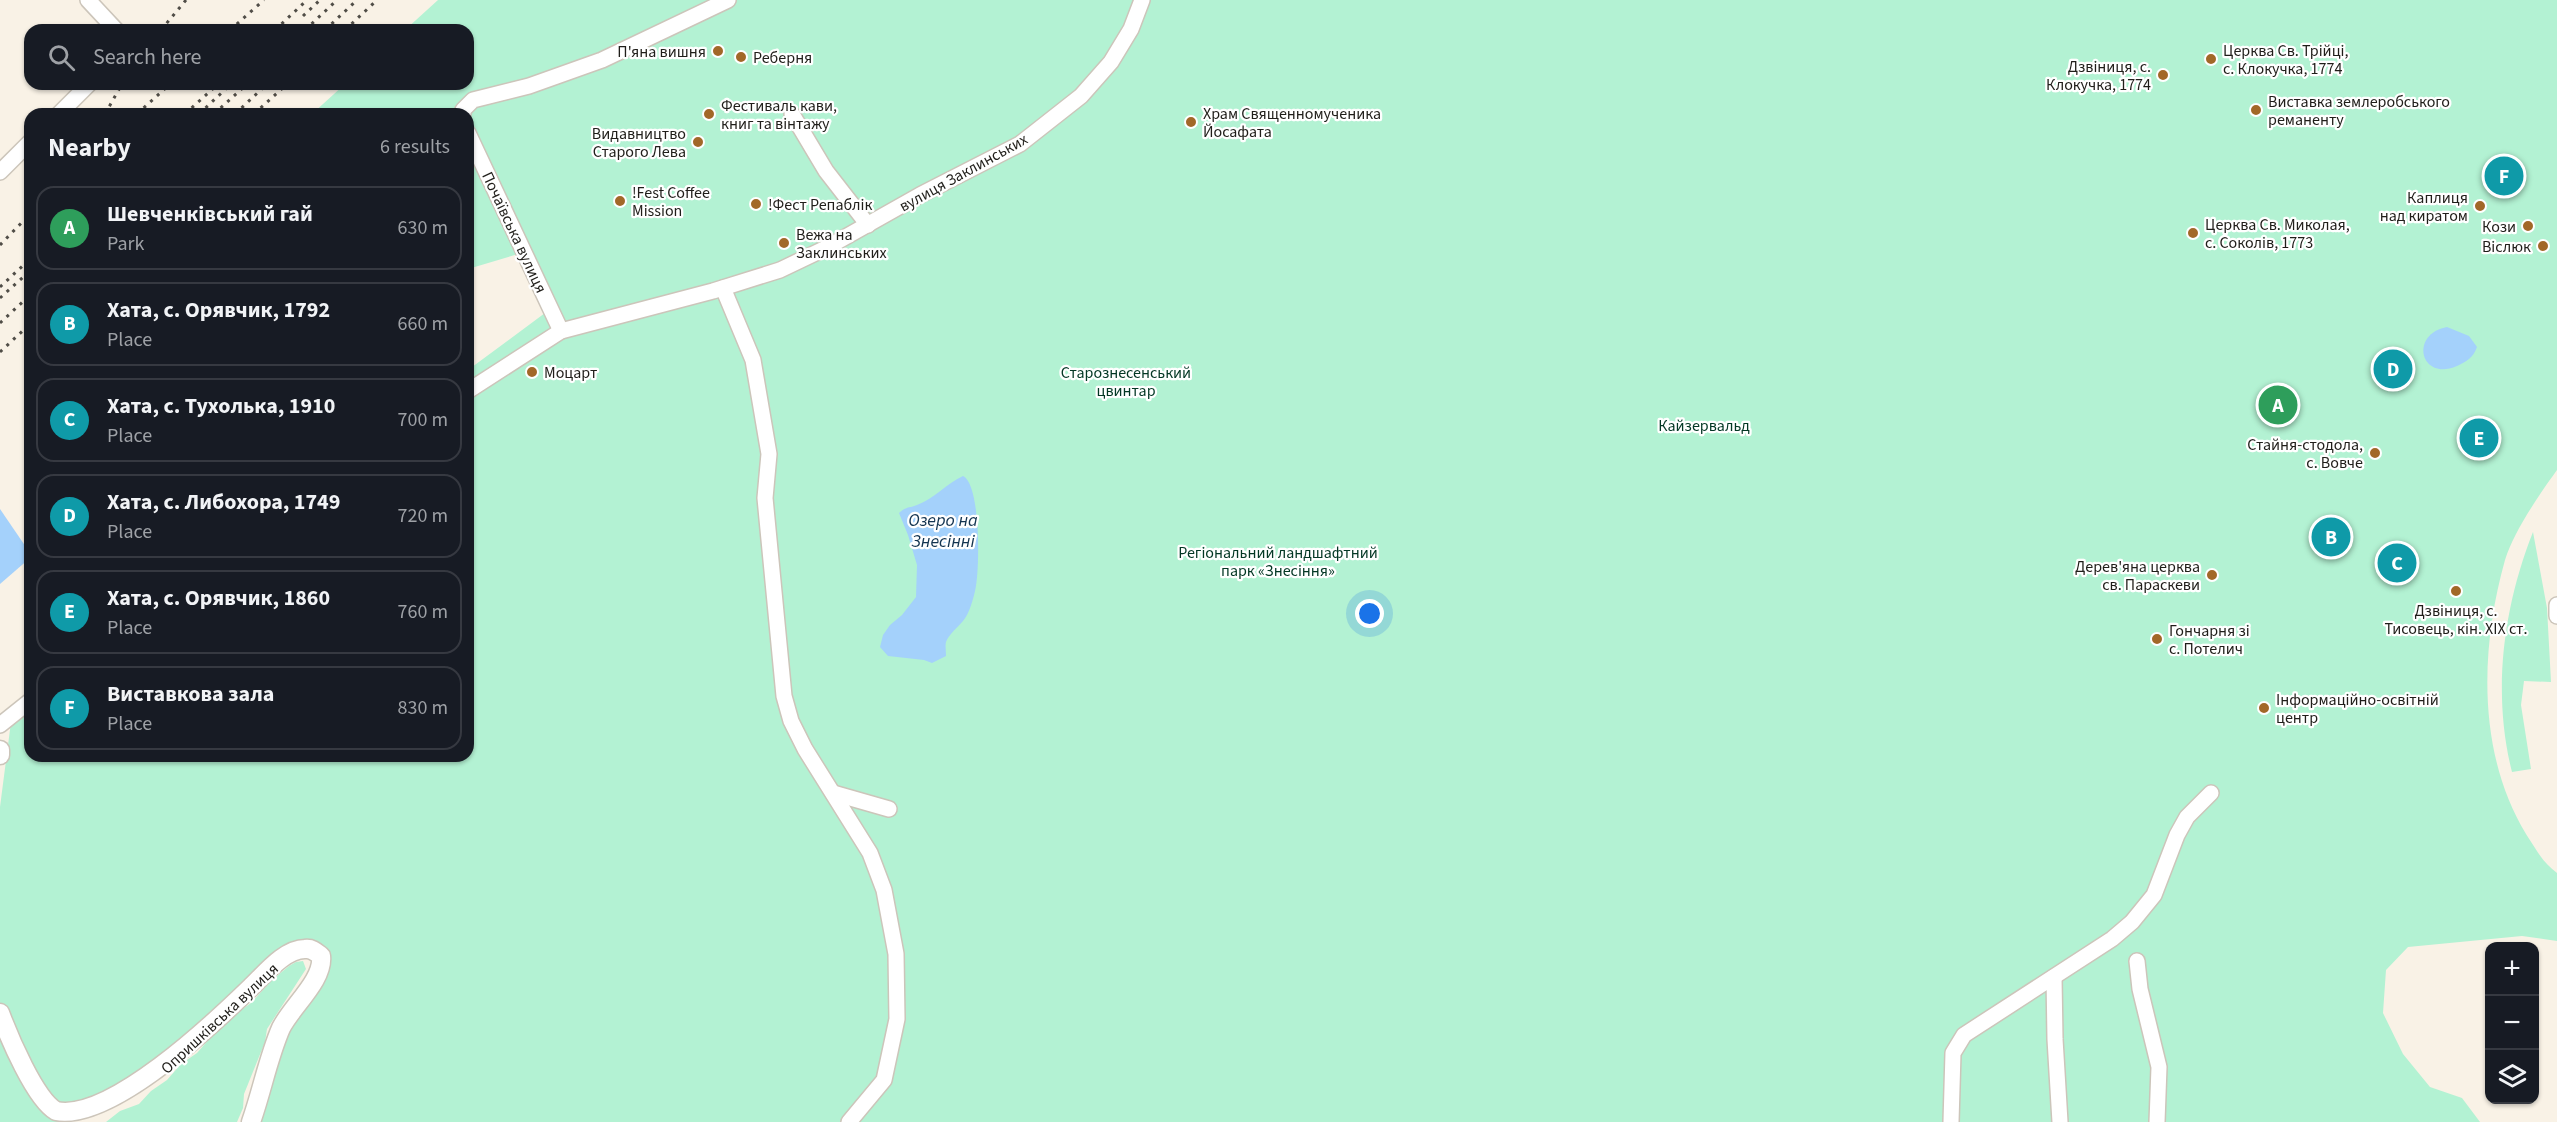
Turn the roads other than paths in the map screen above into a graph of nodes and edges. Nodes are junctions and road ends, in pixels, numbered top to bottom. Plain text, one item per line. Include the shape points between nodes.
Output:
1 (88, 0) edge
2 (728, 0) edge
3 (1142, 0) edge
4 (110, 24) edge
5 (83, 90) edge
6 (65, 108) edge
7 (466, 108) edge
8 (792, 114) dead end
9 (474, 146) edge
10 (24, 148) edge
11 (0, 172) edge
12 (868, 225) junction
13 (723, 288) junction
14 (561, 331) junction
15 (474, 387) edge
16 (24, 706) edge
17 (0, 725) edge
18 (0, 750) edge
19 (0, 755) edge
20 (833, 793) junction
21 (2211, 793) dead end
22 (889, 809) dead end
23 (2136, 962) dead end
24 (2054, 977) junction
25 (0, 1013) edge
26 (251, 1122) edge
27 (849, 1122) edge
28 (1951, 1122) edge
29 (2060, 1122) edge
30 (2157, 1122) edge

1 - 4 street
2 - 7 street via 602,60 529,86 473,100
3 - 12 street, вулиця Заклинських via 1131,29 1111,62 1063,112 1020,144
5 - 6 street
8 - 12 street via 826,171
9 - 14 street, Почаївська вулиця
10 - 11 street
12 - 13 street, вулиця Заклинських via 780,270
13 - 14 street, вулиця Заклинських
13 - 20 street via 753,360 768,454 765,498 784,696 804,748
14 - 15 street, вулиця Заклинських
16 - 17 street
18 - 19 main road
20 - 22 street
20 - 27 street via 874,862 884,890 896,954 897,1019 884,1080
21 - 24 street via 2187,817 2154,895 2132,922
23 - 30 street via 2159,1067
24 - 28 street via 1964,1035 1953,1053
24 - 29 street
25 - 26 main road, Опришківська вулиця via 8,1036 48,1104 70,1117 86,1116 114,1107 158,1076 292,952 314,951 321,956 322,966 282,1028

